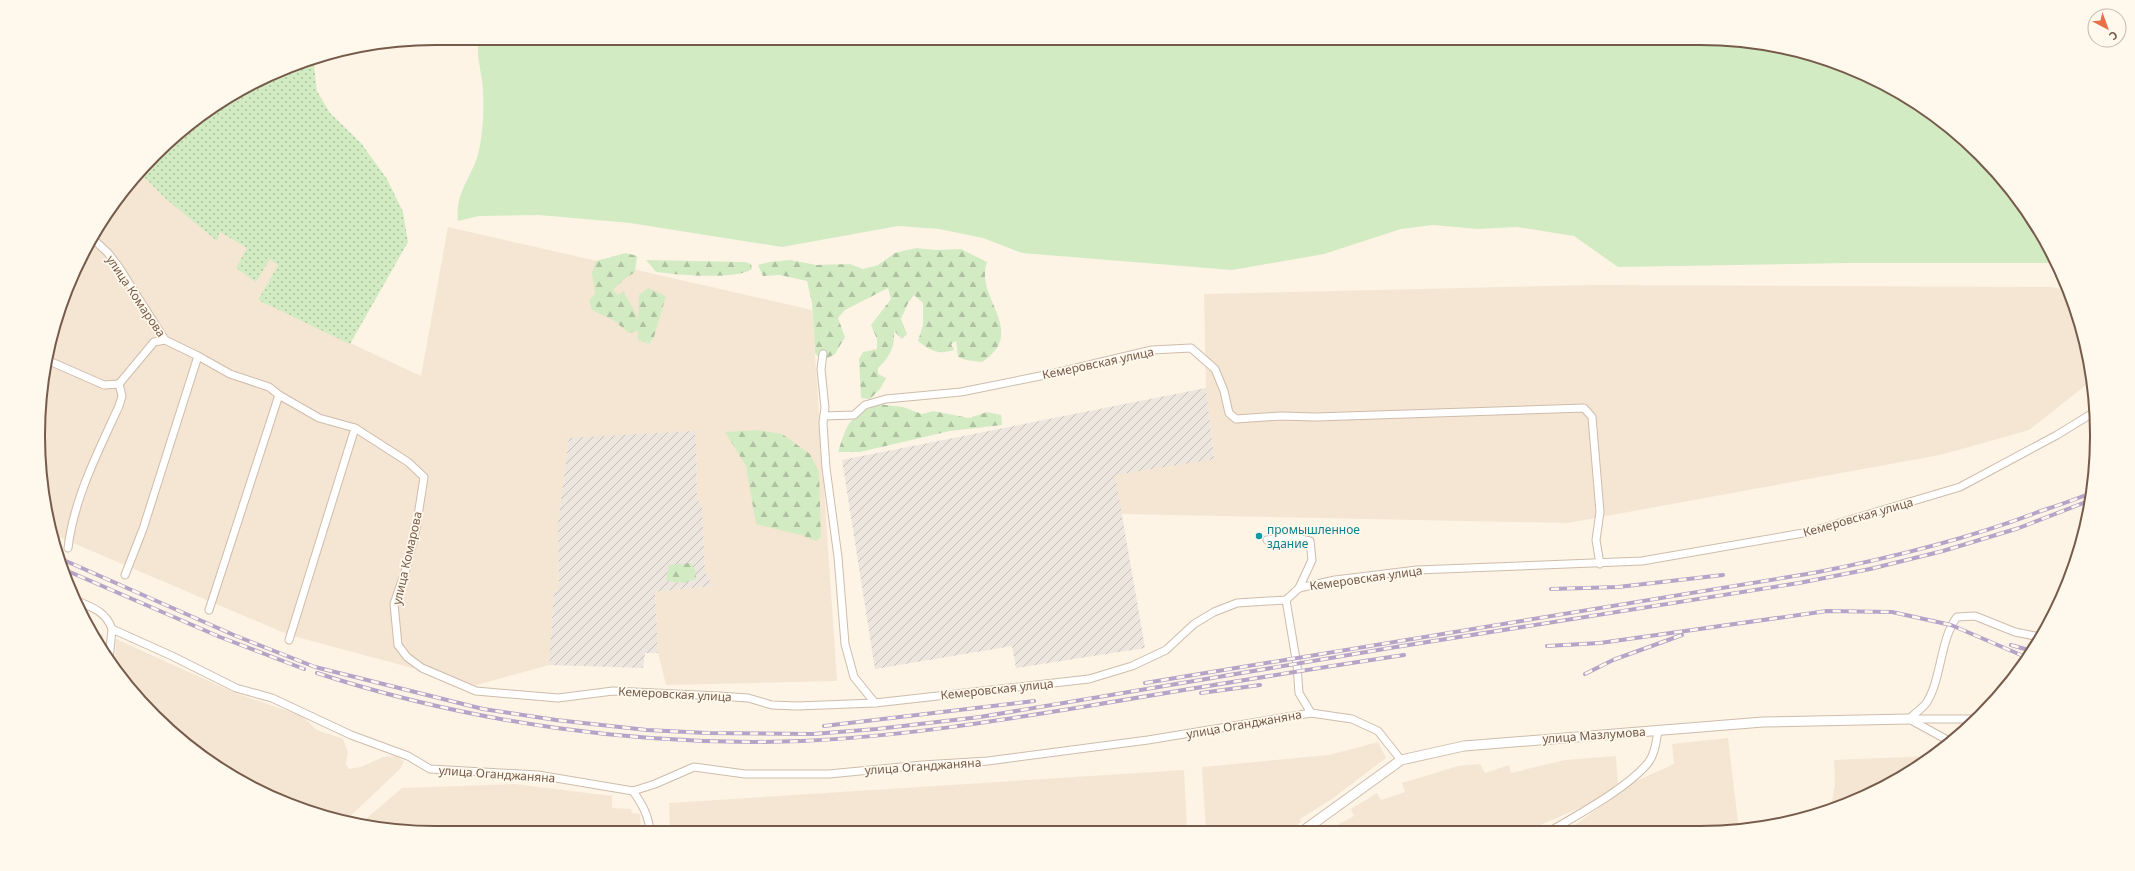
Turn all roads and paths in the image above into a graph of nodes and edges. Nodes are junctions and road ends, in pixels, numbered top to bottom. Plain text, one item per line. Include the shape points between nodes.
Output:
1 (96, 242) edge
2 (165, 340) junction
3 (823, 354) dead end
4 (198, 356) junction
5 (52, 362) edge
6 (120, 384) junction
7 (279, 395) junction
8 (2089, 415) edge
9 (824, 416) junction
10 (355, 428) junction
11 (1267, 540) dead end
12 (68, 548) dead end
13 (1600, 564) junction
14 (125, 575) dead end
15 (1299, 588) junction
16 (1286, 600) junction
17 (83, 603) edge
18 (209, 610) dead end
19 (112, 629) junction
20 (396, 630) joint
21 (2035, 636) edge
22 (289, 640) dead end
23 (110, 650) edge
24 (875, 703) junction
25 (1311, 712) junction
26 (1909, 719) junction
27 (1968, 719) edge
28 (1658, 731) junction
29 (1945, 739) edge
30 (1401, 760) junction
31 (633, 791) junction
32 (649, 826) edge
33 (1310, 826) edge
34 (1558, 826) edge

1 - 2 street, улица Комарова via 118,266
2 - 4 street, улица Комарова
2 - 6 street via 154,342
3 - 9 street via 821,368
4 - 7 street, улица Комарова via 230,374 270,387
4 - 14 street via 143,529
5 - 6 street via 104,385
6 - 12 street via 122,396 119,406 84,484 71,523
7 - 10 street, улица Комарова via 319,418
7 - 18 street
8 - 13 street, Кемеровская улица via 1960,487 1809,532 1642,561
9 - 13 street, Кемеровская улица via 854,415 865,405 886,399 962,392 1152,350 1191,348 1215,369 1229,413 1236,419 1584,408 1592,417 1600,512 1596,540
9 - 24 street via 826,468 838,557 845,644 854,677
10 - 20 street, улица Комарова via 408,462 424,477 416,529 394,604
10 - 22 street
11 - 15 street via 1291,537 1310,541 1312,560
13 - 15 street, Кемеровская улица via 1417,570 1335,580
15 - 16 street, Кемеровская улица
16 - 24 street, Кемеровская улица via 1237,603 1214,612 1194,624 1166,650 1132,666 1089,679
16 - 25 street via 1297,664 1299,693
17 - 19 street via 99,610 109,619
19 - 23 street
19 - 31 street, улица Оганджаняна via 236,688 272,698 351,735 408,756 430,769 538,775
20 - 24 street, Кемеровская улица via 398,645 407,657 422,668 476,691 558,698 613,691 748,698 772,704 797,706
21 - 26 street via 2015,632 1975,616 1957,617 1951,625 1927,702
25 - 30 street, улица Оганджаняна via 1352,719 1378,731
25 - 31 street, улица Оганджаняна via 1148,740 988,761 828,774 745,774 694,767
26 - 27 street
26 - 28 street, улица Мазлумова via 1763,722
26 - 29 street
28 - 30 street, улица Мазлумова via 1464,746
28 - 34 street via 1648,763 1618,788
30 - 33 street, улица Мазлумова
31 - 32 street via 644,807

